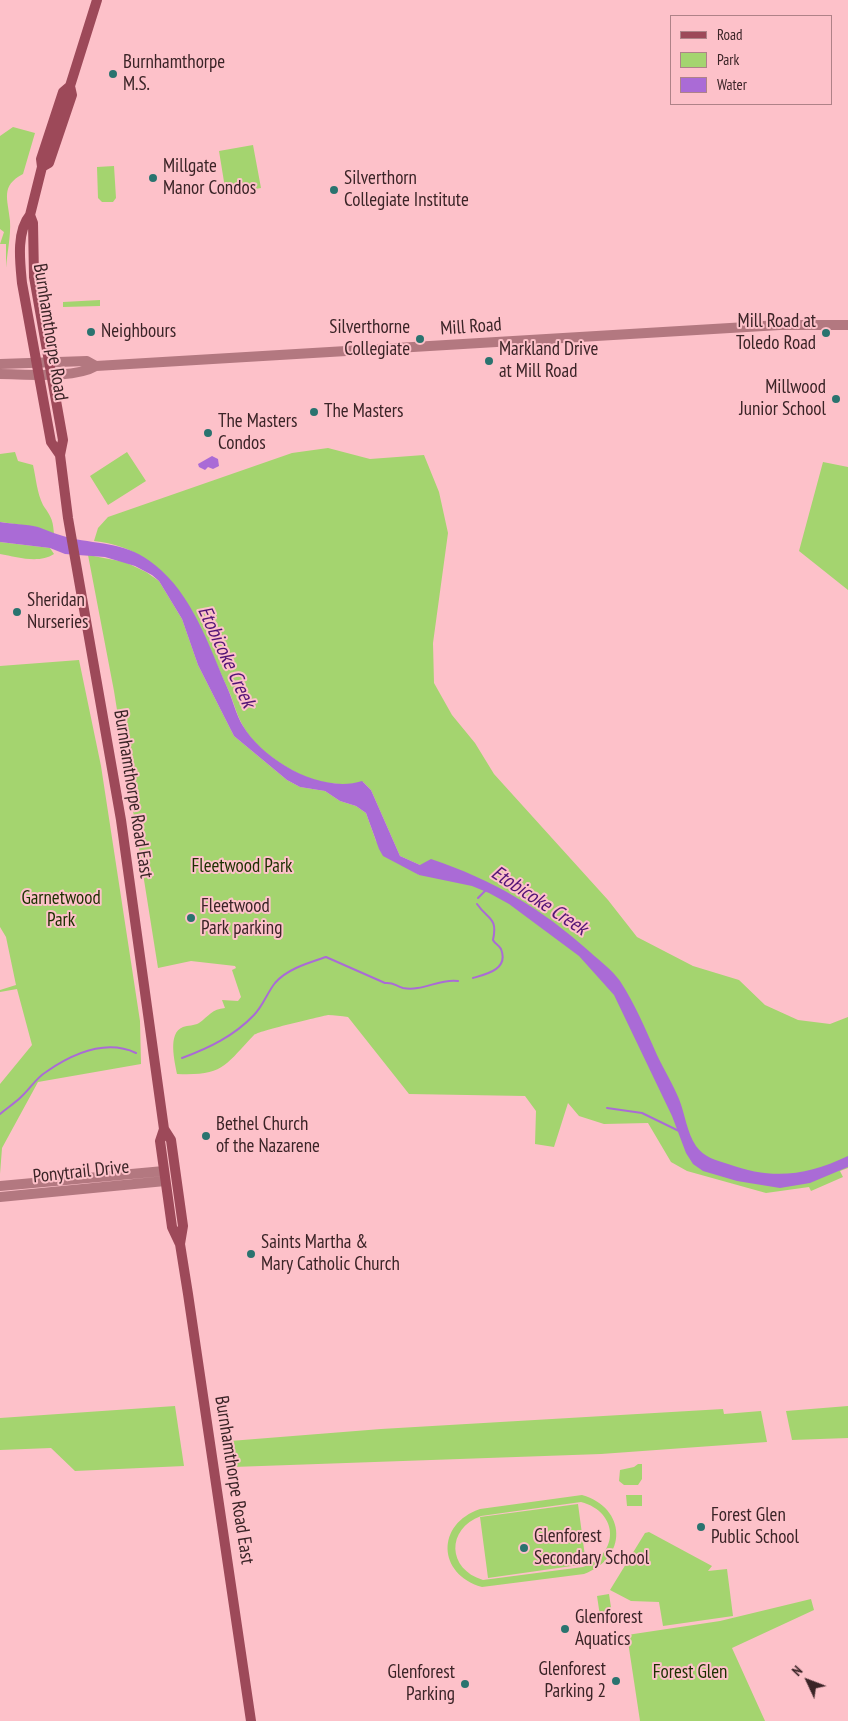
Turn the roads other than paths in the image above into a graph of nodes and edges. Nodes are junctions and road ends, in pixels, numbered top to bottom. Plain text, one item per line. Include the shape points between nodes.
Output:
1 (96, 0) edge
2 (30, 214) junction
3 (848, 325) edge
4 (50, 362) junction
5 (38, 363) junction
6 (0, 364) edge
7 (96, 366) junction
8 (0, 374) edge
9 (40, 374) junction
10 (52, 374) junction
11 (60, 460) junction
12 (164, 1129) junction
13 (165, 1176) junction
14 (0, 1186) edge
15 (0, 1197) edge
16 (180, 1244) junction
17 (251, 1721) edge

1 - 2 main road, Burnhamthorpe Road via 70,86 62,92 55,113 41,159 42,167
2 - 4 main road, Burnhamthorpe Road via 34,277
2 - 5 main road, Burnhamthorpe Road via 24,222 20,257
3 - 7 street, Mill Road via 780,325
4 - 5 street, Mill Road
4 - 7 street, Mill Road via 87,361
4 - 10 main road, Burnhamthorpe Road
5 - 6 street, Mill Road
5 - 9 main road, Burnhamthorpe Road
7 - 10 street, Mill Road via 88,371
8 - 9 street, Mill Road
9 - 10 street, Mill Road
9 - 11 main road, Burnhamthorpe Road via 51,442
10 - 11 main road, Burnhamthorpe Road via 63,440
11 - 12 main road, Burnhamthorpe Road East via 121,820
12 - 13 main road, Burnhamthorpe Road East via 160,1141
12 - 16 main road, Burnhamthorpe Road East via 171,1140 183,1226
13 - 14 street, Ponytrail Drive
13 - 15 street, Ponytrail Drive
13 - 16 main road, Burnhamthorpe Road East via 172,1227
16 - 17 main road, Burnhamthorpe Road East

